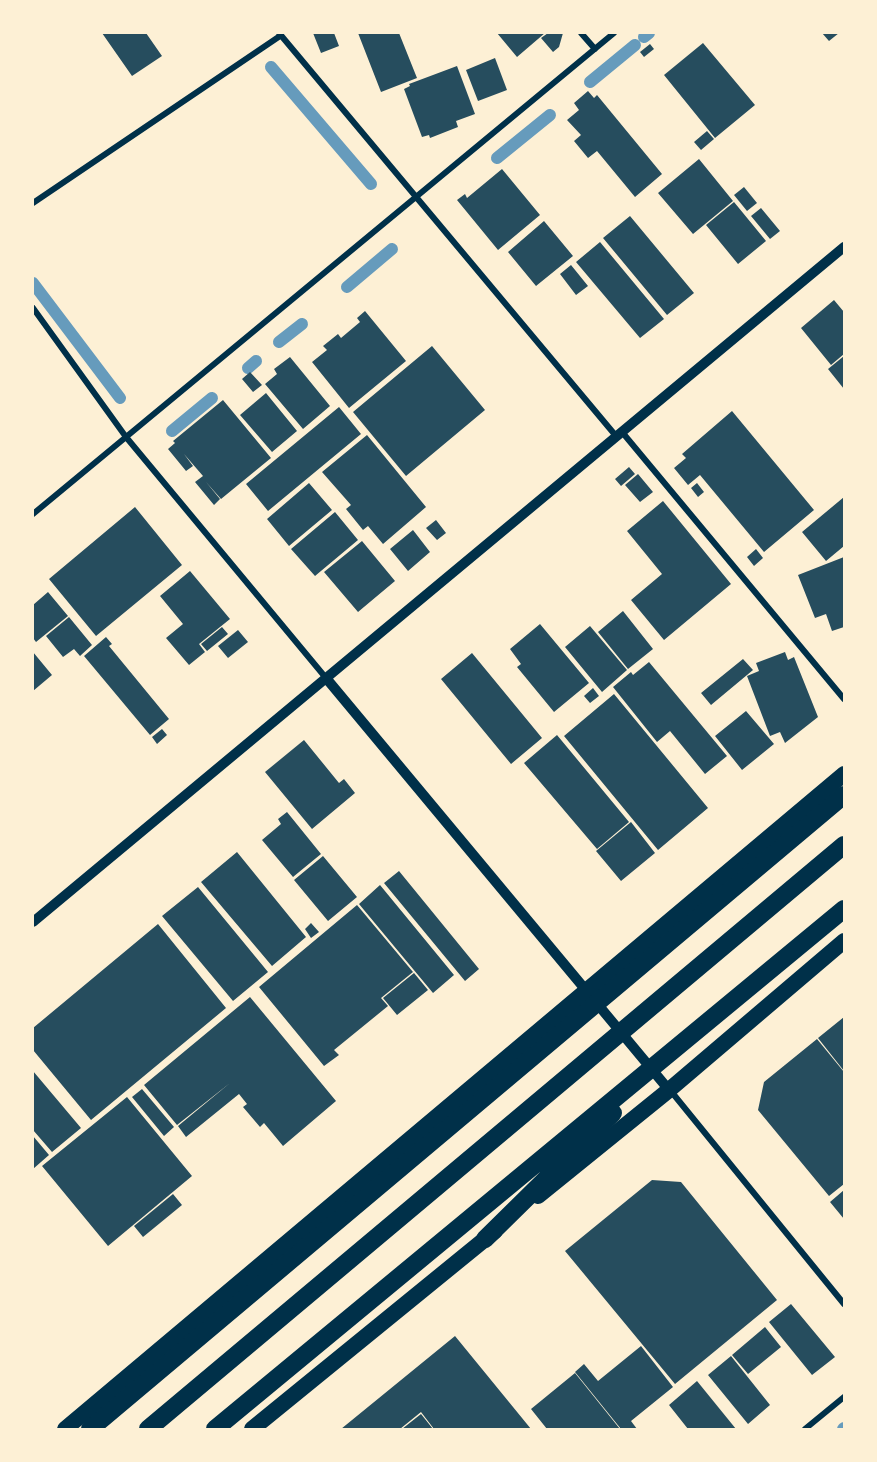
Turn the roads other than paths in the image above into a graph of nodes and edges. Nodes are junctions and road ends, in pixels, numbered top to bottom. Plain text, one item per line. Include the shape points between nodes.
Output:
1 (581, 33) edge
2 (614, 33) edge
3 (280, 34) edge
4 (595, 49) junction
5 (415, 197) junction
6 (33, 203) edge
7 (844, 247) edge
8 (33, 308) edge
9 (619, 434) junction
10 (126, 437) junction
11 (33, 514) edge
12 (326, 678) junction
13 (844, 699) edge
14 (844, 774) edge
15 (844, 795) edge
16 (844, 845) edge
17 (844, 909) edge
18 (844, 915) edge
19 (33, 922) edge
20 (844, 941) edge
21 (585, 990) junction
22 (654, 1072) junction
23 (669, 1090) junction
24 (485, 1239) junction
25 (844, 1304) edge
26 (844, 1396) edge
27 (65, 1429) edge
28 (90, 1429) edge
29 (148, 1429) edge
30 (215, 1429) edge
31 (252, 1429) edge
32 (805, 1429) edge

1 - 4 street
2 - 4 street
3 - 5 street
3 - 6 street
4 - 5 street
5 - 9 street
5 - 10 street
7 - 9 street
8 - 10 street
9 - 12 street
9 - 13 street
10 - 11 street
10 - 12 street
12 - 19 street
12 - 21 street
14 - 21 highway
15 - 28 highway
16 - 29 highway
17 - 30 highway
18 - 22 highway
20 - 23 highway
21 - 22 street
21 - 27 highway
22 - 23 street
22 - 24 highway
23 - 24 highway
23 - 25 street
24 - 31 highway
26 - 32 street

